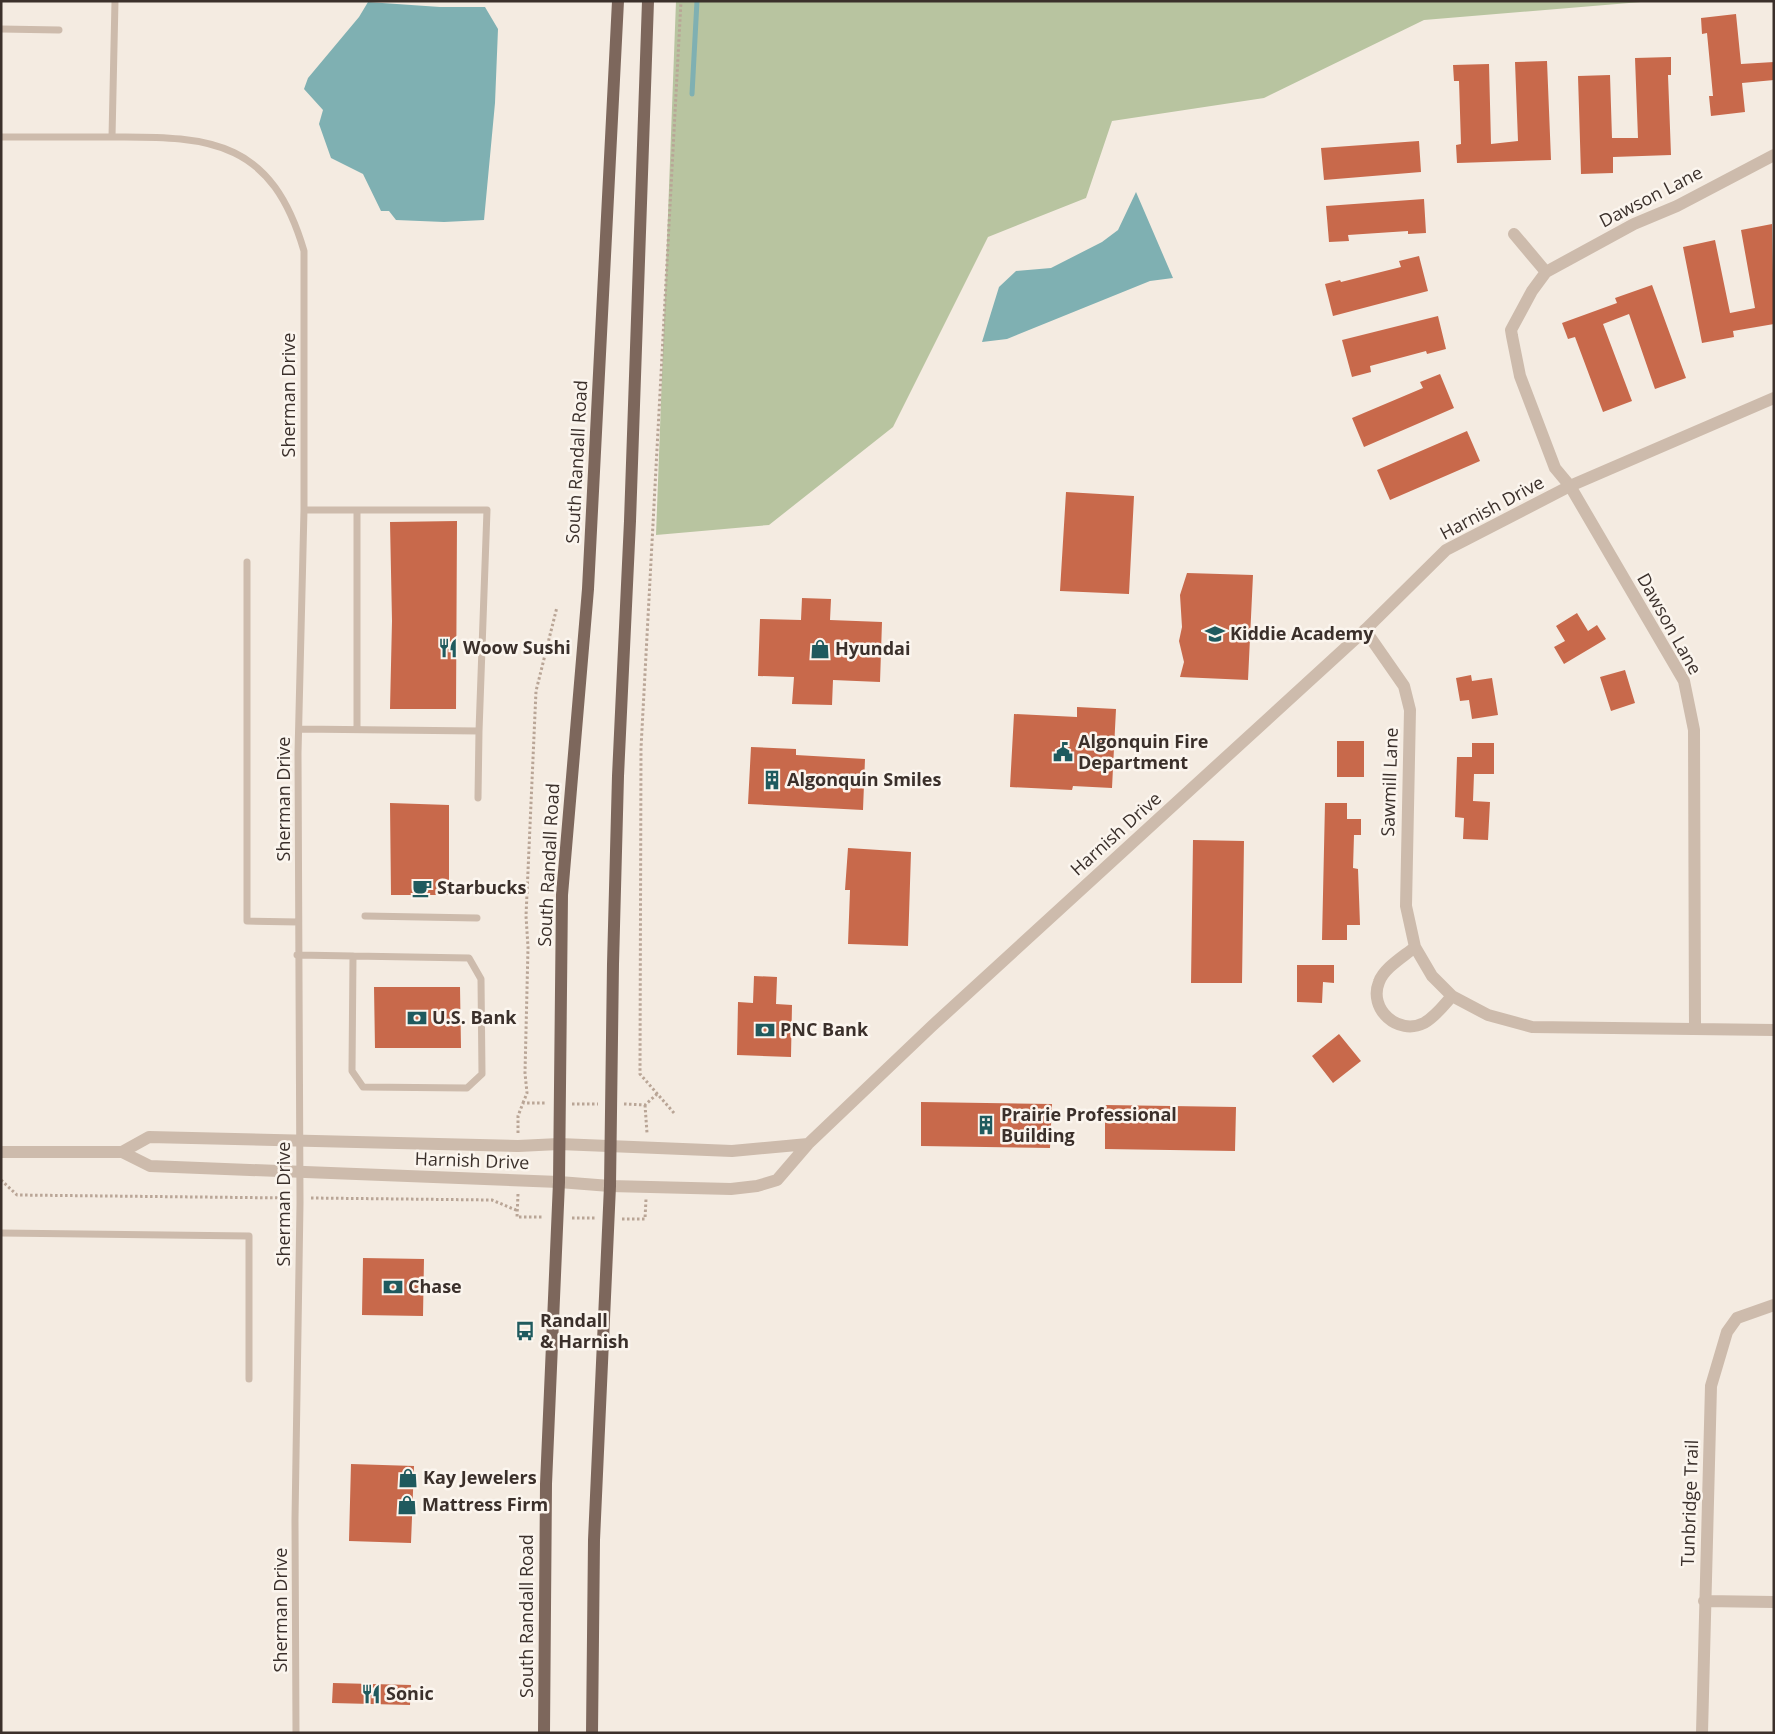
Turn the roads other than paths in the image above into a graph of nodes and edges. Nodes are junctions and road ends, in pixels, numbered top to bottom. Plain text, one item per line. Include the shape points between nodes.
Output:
1 (115, 1) edge
2 (618, 1) edge
3 (648, 1) edge
4 (1, 29) edge
5 (59, 30) dead end
6 (1, 137) edge
7 (112, 137) junction
8 (1774, 155) edge
9 (1514, 234) dead end
10 (1546, 272) junction
11 (1774, 398) edge
12 (1570, 486) junction
13 (304, 510) junction
14 (357, 510) junction
15 (247, 562) dead end
16 (1365, 630) junction
17 (299, 729) junction
18 (357, 730) junction
19 (479, 731) junction
20 (478, 798) dead end
21 (365, 916) dead end
22 (477, 918) dead end
23 (298, 922) junction
24 (1414, 947) junction
25 (297, 955) junction
26 (353, 956) junction
27 (1452, 996) junction
28 (1695, 1029) junction
29 (1774, 1030) edge
30 (299, 1140) junction
31 (559, 1144) junction
32 (808, 1144) junction
33 (612, 1146) junction
34 (1, 1152) edge
35 (122, 1152) junction
36 (300, 1172) junction
37 (558, 1182) junction
38 (610, 1186) junction
39 (1, 1233) edge
40 (1774, 1305) edge
41 (249, 1379) dead end
42 (1704, 1601) junction
43 (1774, 1602) edge
44 (296, 1733) edge
45 (544, 1733) edge
46 (592, 1733) edge
47 (1702, 1733) edge

1 - 7 lane
2 - 31 main road, South Randall Road via 588,589 562,895
3 - 33 main road via 618,776
4 - 5 lane
6 - 7 lane, Sherman Drive
7 - 13 lane, Sherman Drive via 180,138 211,143 234,152 270,180 288,206 304,251
8 - 10 street, Dawson Lane
9 - 10 street
10 - 12 street, Dawson Lane via 1511,330 1520,376 1555,468
11 - 12 street, Harnish Drive
12 - 16 street, Harnish Drive via 1446,550
12 - 28 street, Dawson Lane via 1684,681 1694,730
13 - 14 lane
13 - 17 lane, Sherman Drive
14 - 18 lane
14 - 19 lane via 487,510
15 - 23 lane via 247,921
16 - 24 street, Sawmill Lane via 1404,686 1410,710 1405,881
16 - 32 street, Harnish Drive via 932,1026
17 - 18 lane
17 - 23 lane, Sherman Drive
18 - 19 lane
19 - 20 lane
21 - 22 lane
23 - 25 lane, Sherman Drive
24 - 27 street, Sawmill Lane via 1432,976
24 - 27 street via 1384,972 1379,982 1376,993 1383,1014 1402,1026 1413,1026 1424,1023
25 - 26 lane
25 - 30 lane, Sherman Drive
26 - 26 lane via 352,1071 363,1087 467,1088 482,1074 481,979 468,958
27 - 28 street, Sawmill Lane via 1488,1015 1532,1027
28 - 29 street, Sawmill Lane
30 - 31 street, Harnish Drive via 518,1146
30 - 35 street, Harnish Drive via 149,1137
30 - 36 lane, Sherman Drive
31 - 33 street, Harnish Drive
31 - 37 main road, South Randall Road
32 - 33 street, Harnish Drive via 732,1151
32 - 38 street, Harnish Drive via 777,1180 757,1186 731,1189
33 - 38 main road
34 - 35 street, Harnish Drive
35 - 36 street, Harnish Drive via 150,1166
36 - 37 street, Harnish Drive
36 - 44 lane, Sherman Drive via 295,1520
37 - 38 street, Harnish Drive
37 - 45 main road, South Randall Road via 546,1484
38 - 46 main road via 594,1540
39 - 41 lane via 249,1236
40 - 42 street, Tunbridge Trail via 1737,1318 1727,1332 1711,1386
42 - 43 street
42 - 47 street, Tunbridge Trail

